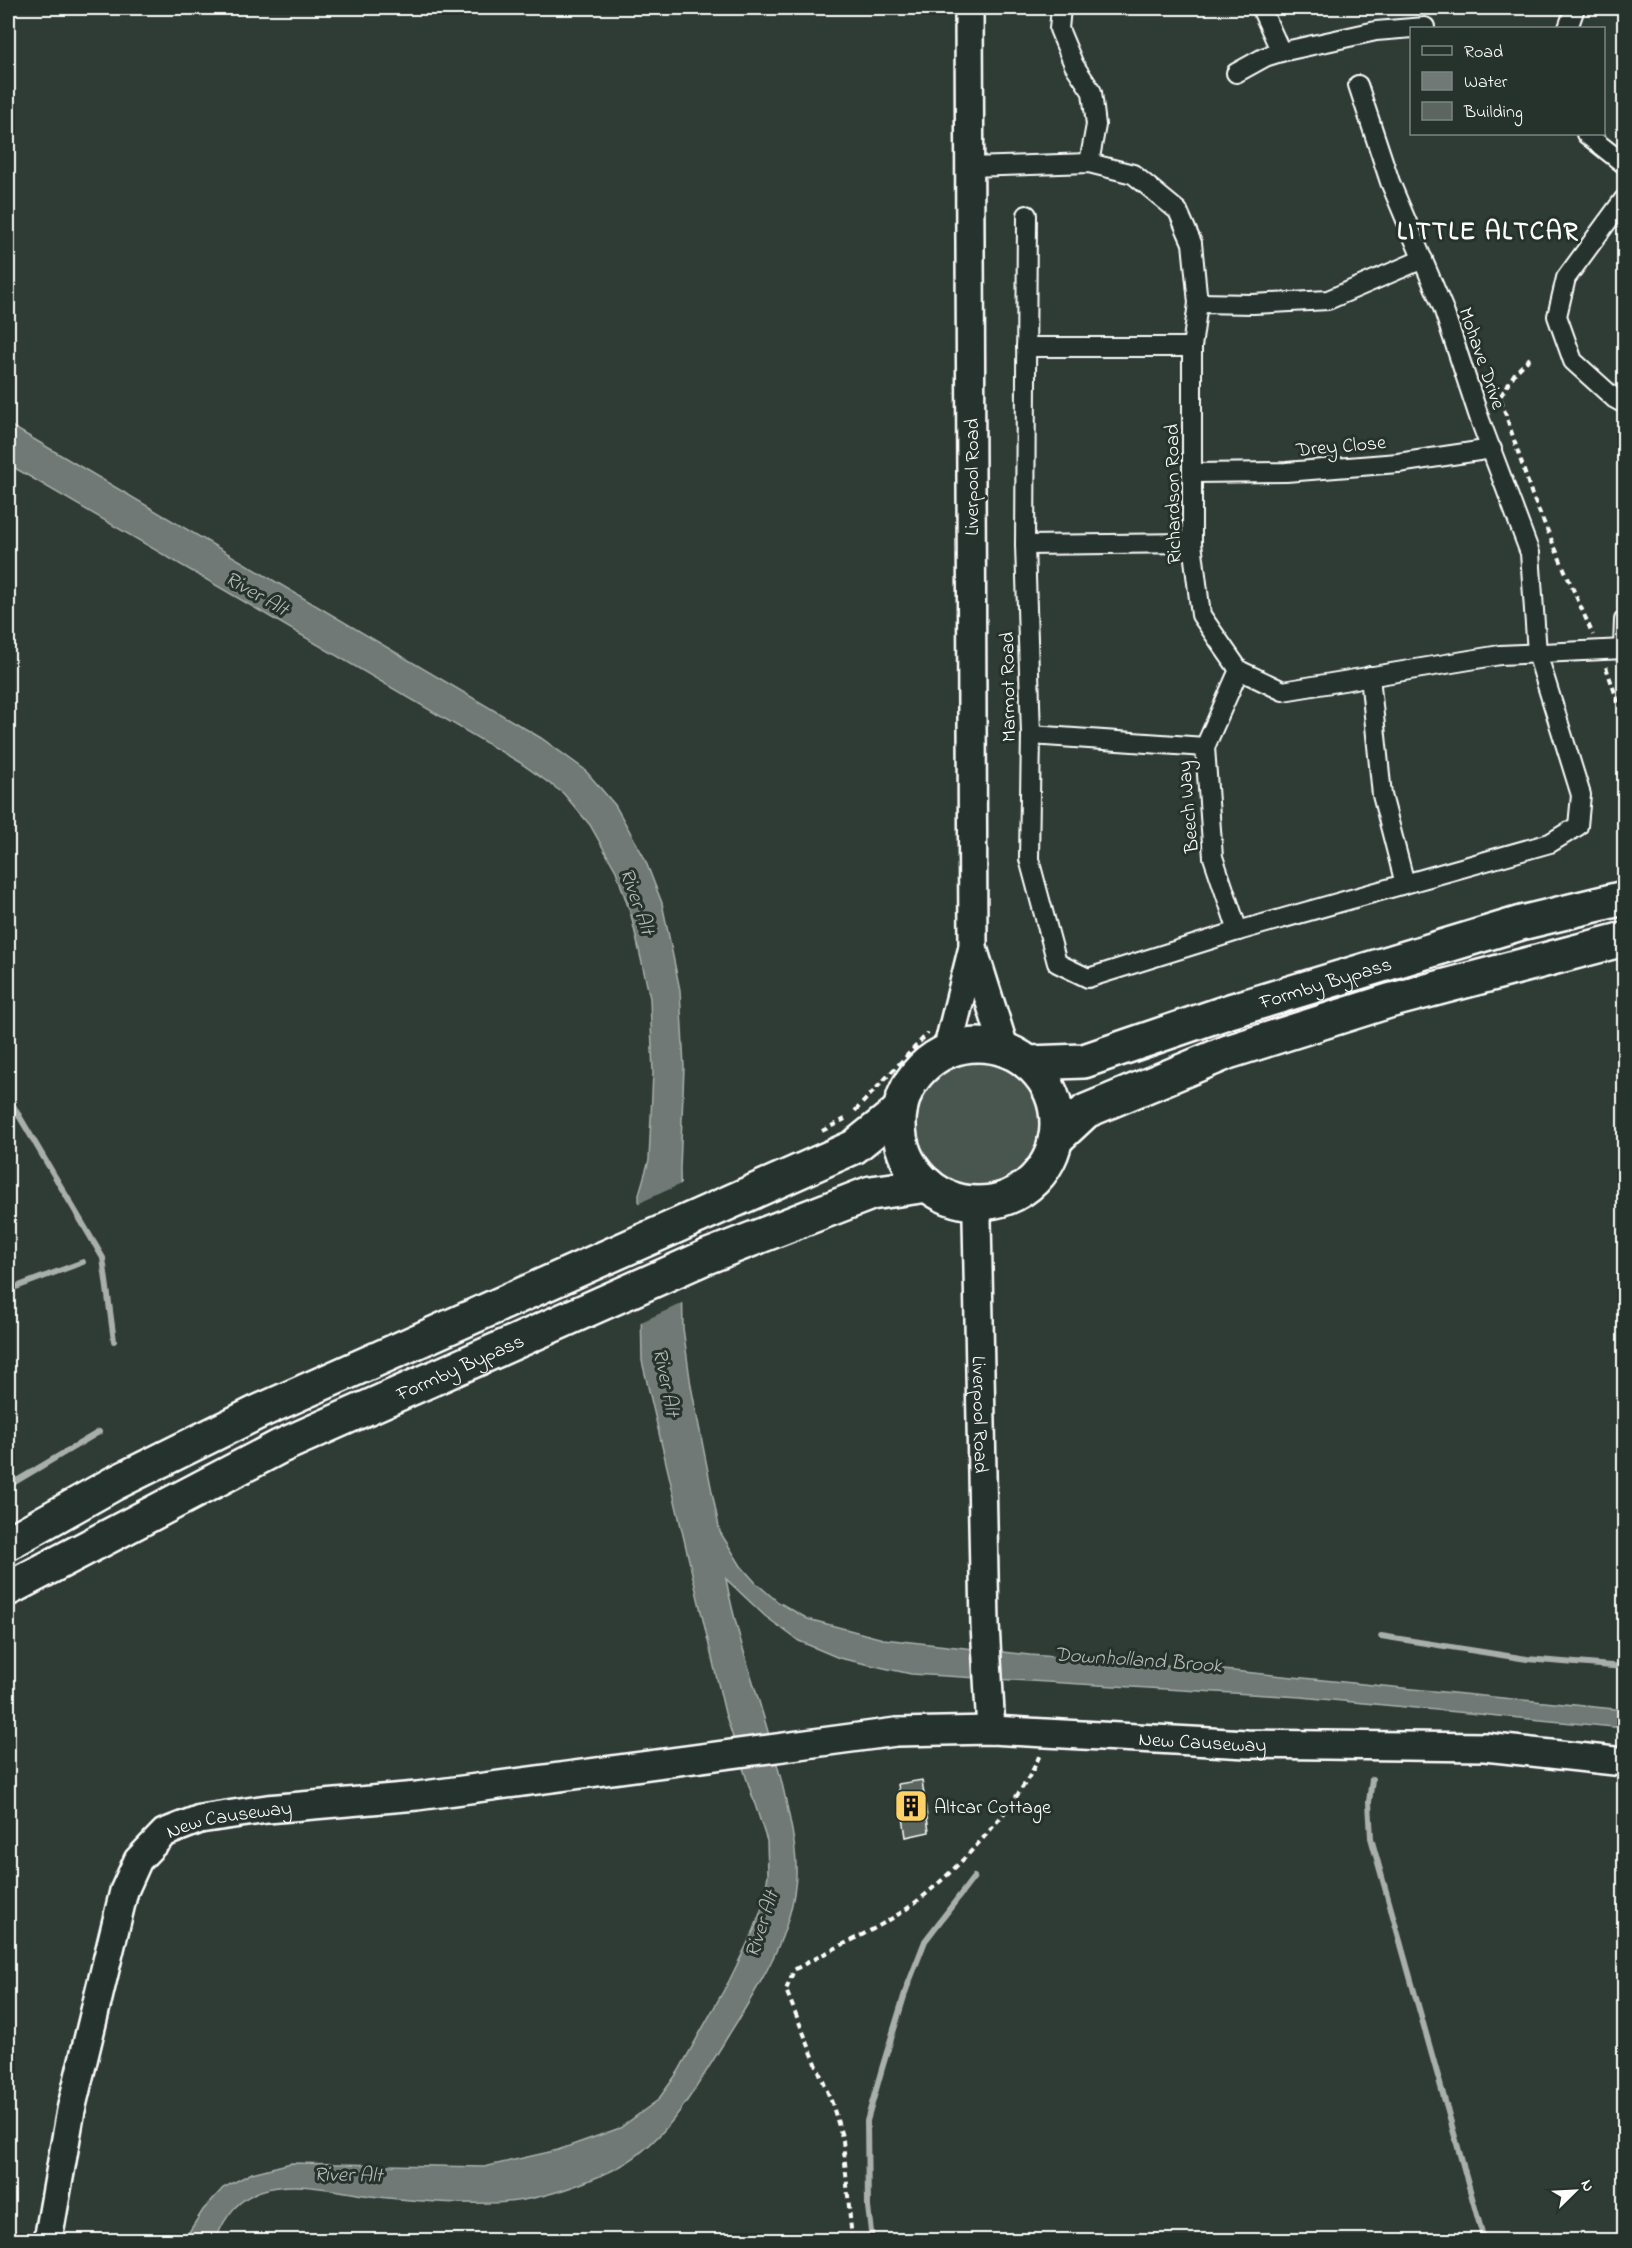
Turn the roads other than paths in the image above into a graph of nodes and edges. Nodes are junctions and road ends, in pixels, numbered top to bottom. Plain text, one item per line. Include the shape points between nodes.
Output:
1 (969, 8) edge
2 (1061, 8) edge
3 (1261, 8) edge
4 (1575, 8) edge
5 (1568, 27) edge
6 (1410, 28) edge
7 (1281, 52) junction
8 (1236, 73) dead end
9 (1358, 85) dead end
10 (1587, 135) edge
11 (1089, 162) junction
12 (1624, 164) edge
13 (969, 167) junction
14 (1624, 199) edge
15 (1027, 215) dead end
16 (1423, 259) junction
17 (1198, 303) junction
18 (1026, 347) junction
19 (1192, 347) junction
20 (1624, 404) edge
21 (1492, 449) junction
22 (1193, 473) junction
23 (1192, 543) junction
24 (1025, 545) junction
25 (1624, 620) edge
26 (1624, 649) edge
27 (1537, 653) junction
28 (1239, 670) junction
29 (1370, 676) junction
30 (1031, 735) junction
31 (1205, 747) junction
32 (1405, 884) junction
33 (1624, 898) edge
34 (1238, 931) junction
35 (1624, 939) edge
36 (973, 947) junction
37 (947, 1051) junction
38 (1016, 1056) junction
39 (900, 1110) junction
40 (1055, 1140) junction
41 (928, 1185) junction
42 (981, 1203) junction
43 (8, 1543) edge
44 (8, 1589) edge
45 (991, 1730) junction
46 (1624, 1762) edge
47 (48, 2241) edge

1 - 13 street, Liverpool Road
2 - 11 street via 1059,29 1074,65 1092,92 1096,125
3 - 7 street
4 - 5 street
6 - 7 street via 1376,31
7 - 8 street
9 - 16 street, Mohave Drive via 1390,182
10 - 12 street
11 - 13 street, Richardson Road
11 - 17 street, Richardson Road via 1133,174 1178,210 1192,243
13 - 36 street, Liverpool Road
14 - 20 street via 1566,278 1557,316 1574,361
15 - 18 street, Marmot Road
16 - 17 street via 1328,300
16 - 21 street, Mohave Drive
17 - 19 street, Richardson Road
18 - 19 street
18 - 24 street, Marmot Road
19 - 22 street, Richardson Road
21 - 22 street, Drey Close via 1398,463 1286,472
21 - 27 street, Mohave Drive via 1530,553
22 - 23 street, Richardson Road
23 - 24 street
23 - 28 street, Richardson Road via 1202,615
24 - 30 street, Marmot Road
25 - 26 street
26 - 27 street
27 - 29 street via 1500,655
27 - 32 street, Mohave Drive via 1581,795 1578,826 1550,843
28 - 29 street via 1283,691
28 - 31 street, Beech Way
29 - 32 street via 1382,795
30 - 31 street, Beech Way
30 - 34 street, Marmot Road via 1029,860 1057,963 1088,978
31 - 34 street, Beech Way via 1213,857
32 - 34 street, Marmot Road
33 - 38 highway, Formby Bypass via 1521,923 1230,1011 1084,1060
35 - 40 highway, Formby Bypass via 1389,1001 1228,1052 1086,1111
36 - 37 street, Liverpool Road
36 - 38 street, Liverpool Road
37 - 38 highway via 985,1045
37 - 39 highway via 925,1065
38 - 40 highway via 1042,1078 1052,1098
39 - 41 highway via 899,1131 904,1151
39 - 43 highway, Formby Bypass via 854,1147 258,1412 113,1484
40 - 42 highway via 1045,1164 1029,1184 1015,1194
41 - 42 highway via 953,1198
41 - 44 highway, Formby Bypass via 872,1193 706,1257 279,1447
42 - 45 street, Liverpool Road via 977,1219 985,1625
45 - 46 street, New Causeway via 1247,1744 1485,1746
45 - 47 street, New Causeway via 896,1732 417,1796 267,1809 200,1819 164,1833 138,1860 124,1891 71,2110

